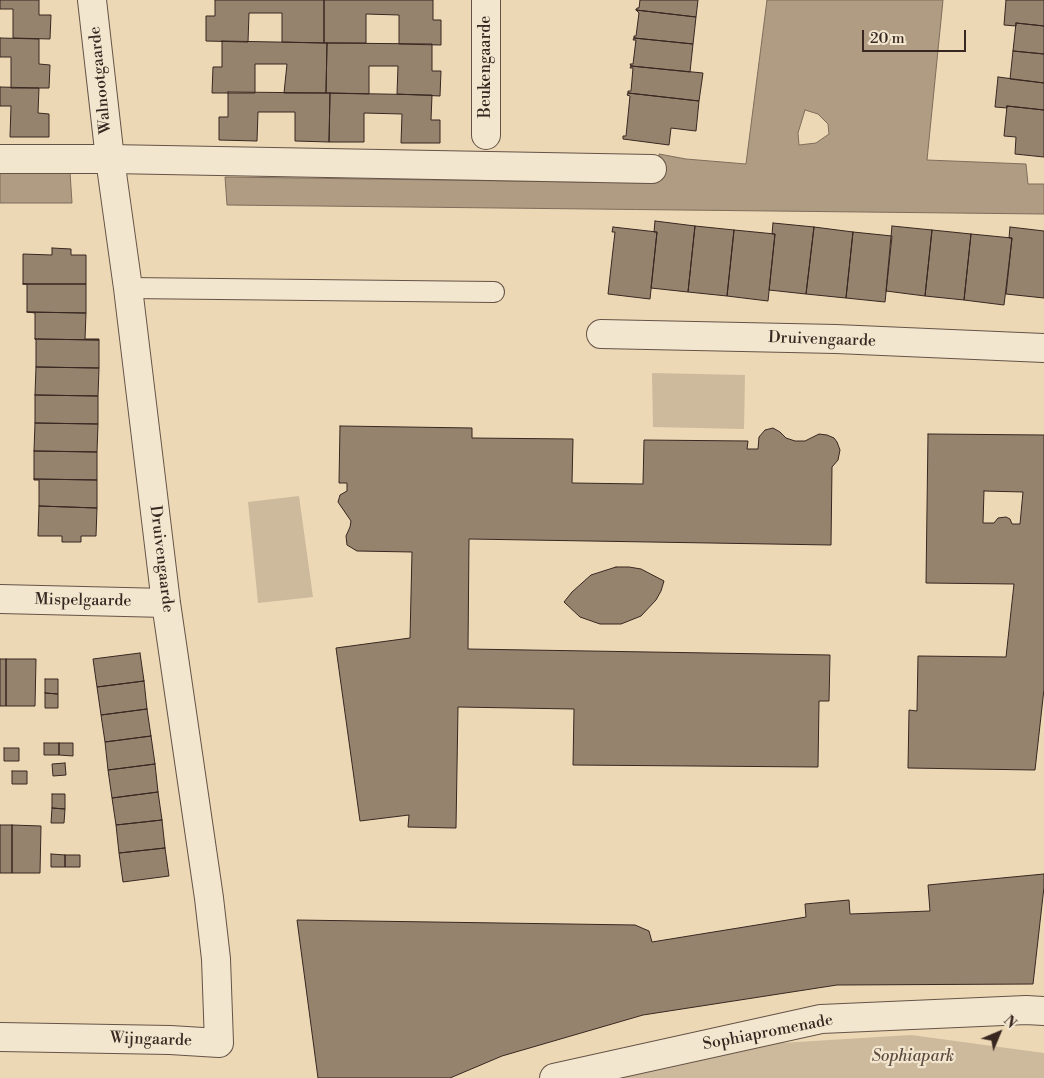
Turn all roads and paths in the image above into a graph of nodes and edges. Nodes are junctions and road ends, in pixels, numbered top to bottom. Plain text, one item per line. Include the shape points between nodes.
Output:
1 (92, 0) edge
2 (486, 0) edge
3 (486, 135) dead end
4 (0, 159) edge
5 (110, 159) junction
6 (652, 169) dead end
7 (128, 288) junction
8 (494, 292) dead end
9 (601, 334) dead end
10 (1044, 348) edge
11 (0, 599) edge
12 (166, 603) junction
13 (216, 958) joint
14 (1044, 1011) edge
15 (0, 1037) edge
16 (554, 1078) edge

1 - 5 street, Walnootgaarde
2 - 3 street, Beukengaarde
4 - 5 street
5 - 6 street
5 - 7 street, Druivengaarde
7 - 8 lane
7 - 12 street, Druivengaarde
9 - 10 street, Druivengaarde
11 - 12 street, Mispelgaarde
12 - 13 street, Druivengaarde
13 - 15 street, Wijngaarde via 219,1043
14 - 16 street, Sophiapromenade via 821,1020

